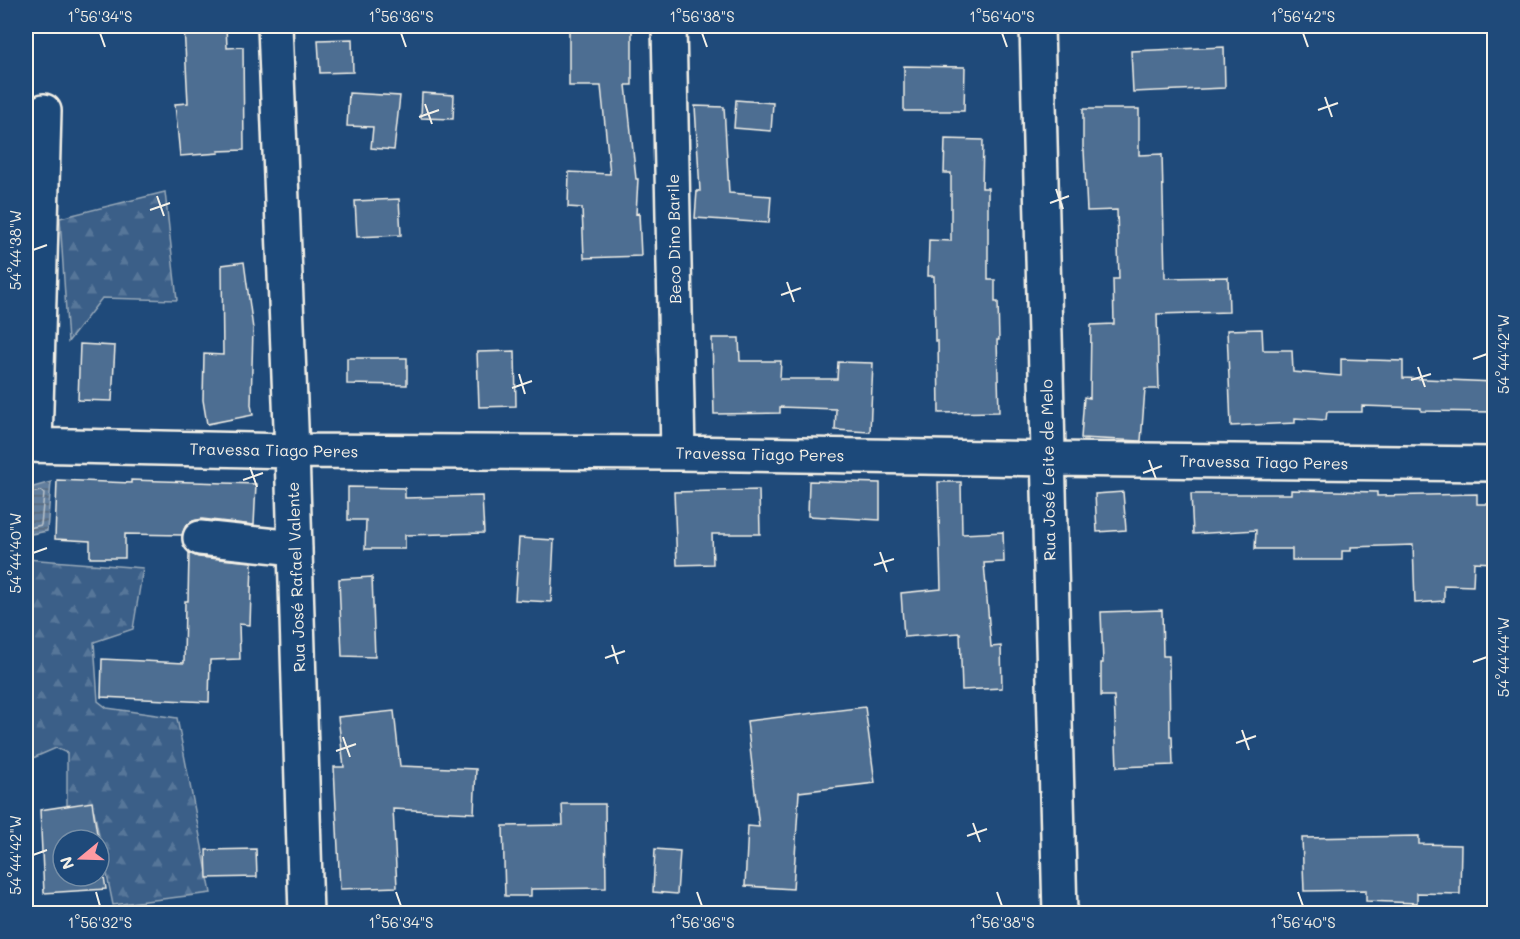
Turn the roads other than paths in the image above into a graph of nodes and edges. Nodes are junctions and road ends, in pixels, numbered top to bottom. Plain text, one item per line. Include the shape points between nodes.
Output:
1 (275, 26) edge
2 (669, 26) edge
3 (1037, 26) edge
4 (44, 111) dead end
5 (30, 445) edge
6 (292, 451) junction
7 (678, 453) junction
8 (1048, 459) junction
9 (1494, 464) edge
10 (200, 538) dead end
11 (295, 548) junction
12 (306, 914) edge
13 (1060, 914) edge

1 - 6 street, Rua José Rafael Valente
2 - 7 street, Beco Dino Barile
3 - 8 street, Rua José Leite de Melo
4 - 5 street
5 - 6 street, Travessa Tiago Peres
6 - 7 street, Travessa Tiago Peres
6 - 11 street, Rua José Rafael Valente
7 - 8 street, Travessa Tiago Peres
8 - 9 street, Travessa Tiago Peres
8 - 13 street, Rua José Leite de Melo
10 - 11 street
11 - 12 street, Rua José Rafael Valente

